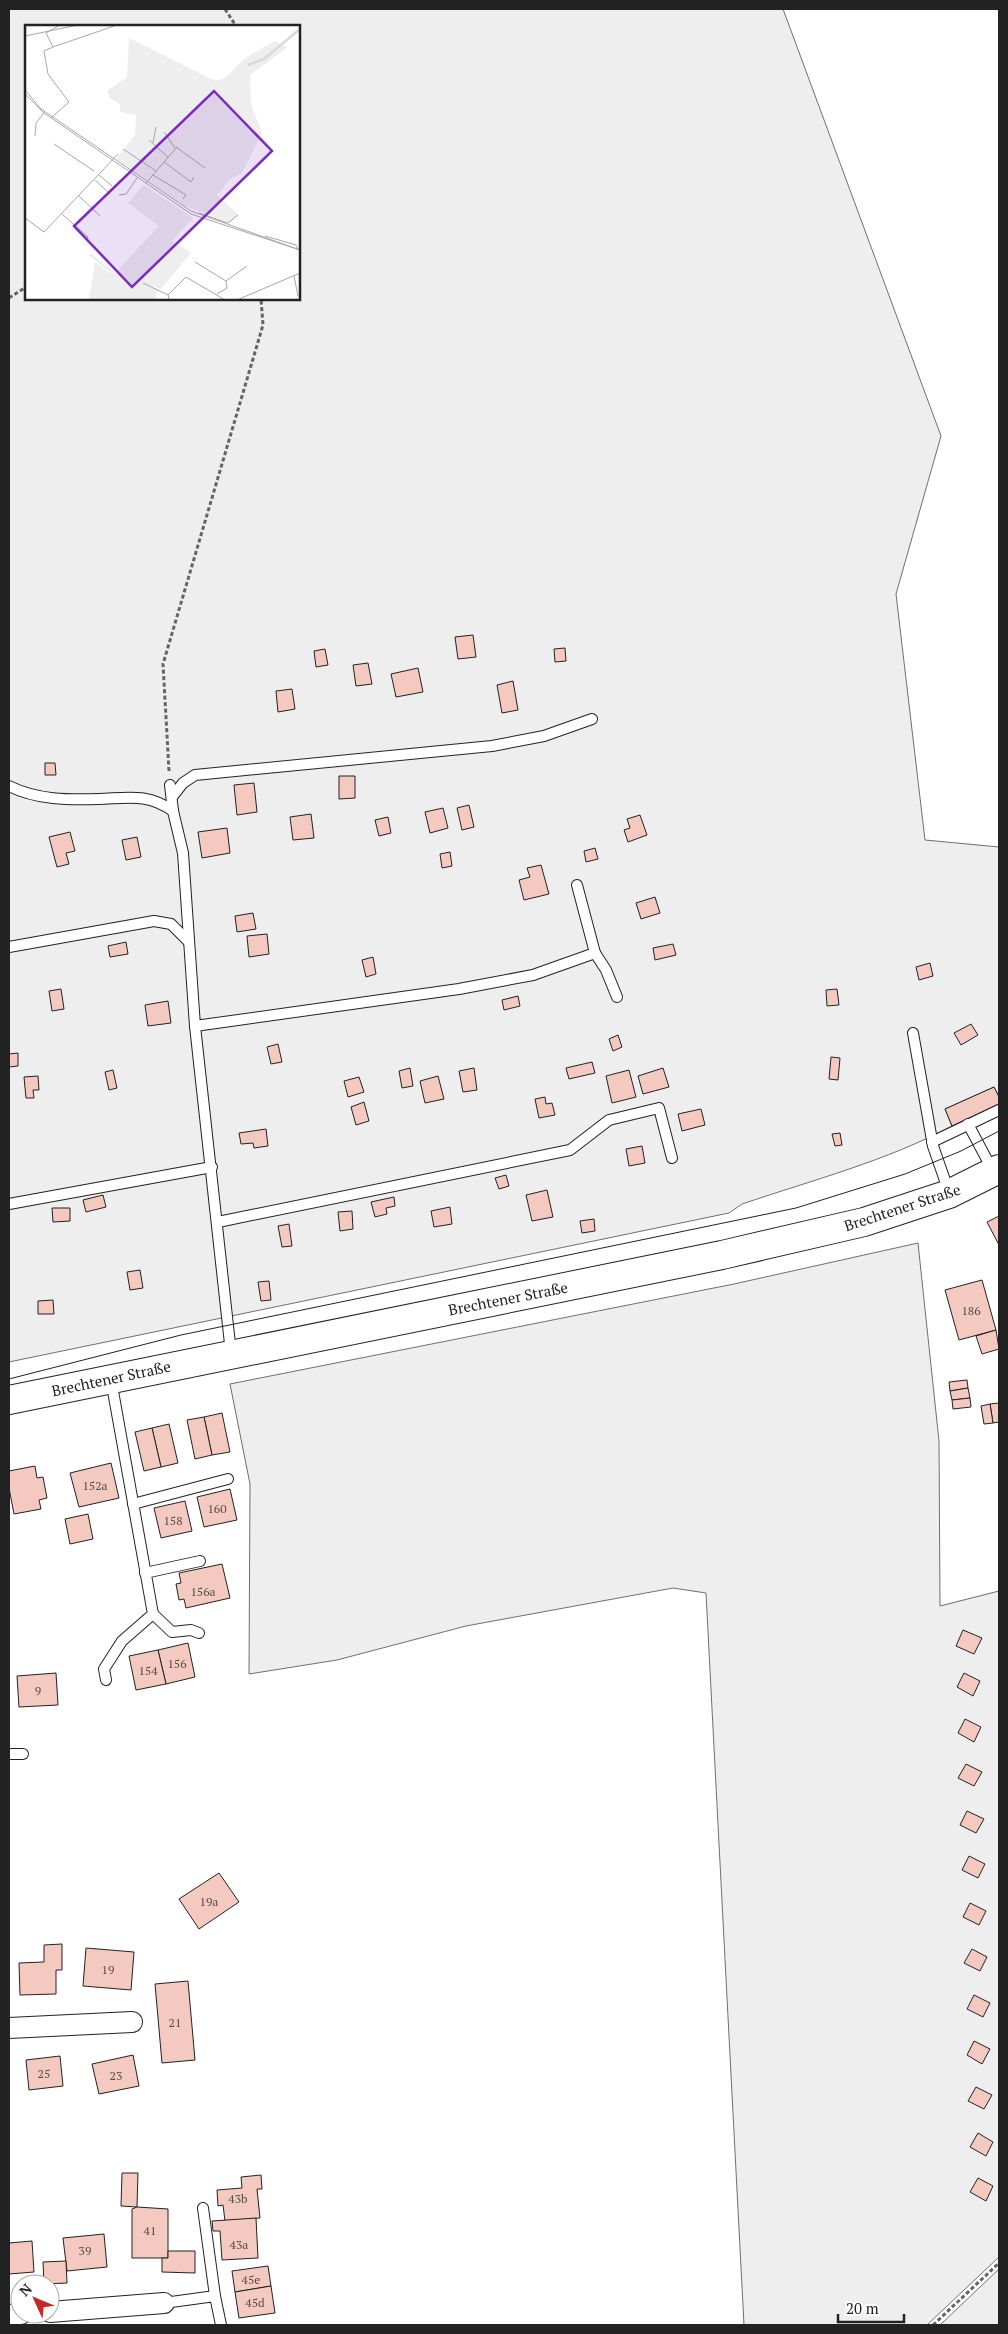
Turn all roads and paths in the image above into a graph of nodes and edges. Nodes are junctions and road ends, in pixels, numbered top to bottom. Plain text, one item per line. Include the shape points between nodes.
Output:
1 (225, 9) edge
2 (235, 25) edge
3 (25, 288) edge
4 (9, 298) edge
5 (261, 300) edge
6 (592, 719) dead end
7 (170, 785) joint
8 (9, 786) edge
9 (172, 797) junction
10 (173, 811) junction
11 (577, 885) dead end
12 (188, 941) junction
13 (9, 947) edge
14 (595, 953) junction
15 (616, 997) dead end
16 (195, 1026) junction
17 (913, 1033) dead end
18 (999, 1110) edge
19 (968, 1124) junction
20 (932, 1142) junction
21 (672, 1158) dead end
22 (212, 1166) junction
23 (996, 1171) edge
24 (949, 1194) junction
25 (9, 1204) edge
26 (218, 1222) junction
27 (231, 1353) junction
28 (111, 1379) junction
29 (9, 1400) edge
30 (228, 1480) dead end
31 (133, 1504) junction
32 (200, 1560) dead end
33 (145, 1573) junction
34 (153, 1614) junction
35 (199, 1633) dead end
36 (106, 1680) dead end
37 (9, 1754) edge
38 (23, 1754) dead end
39 (132, 2022) dead end
40 (9, 2028) edge
41 (203, 2208) dead end
42 (999, 2263) edge
43 (215, 2296) junction
44 (164, 2303) joint
45 (60, 2311) edge
46 (221, 2325) edge
47 (934, 2325) edge

1 - 2 path
3 - 4 path
5 - 7 path via 263,325 164,664
6 - 9 lane via 544,736 492,746 194,775
7 - 9 lane
8 - 10 lane via 29,795 55,799 142,797 161,802
9 - 10 lane
10 - 12 lane via 183,854
11 - 14 lane
12 - 13 lane via 172,924 154,921
12 - 16 lane
14 - 15 lane via 606,970
14 - 16 lane via 533,975 459,989
16 - 22 lane
17 - 20 lane
18 - 19 lane
19 - 20 lane
19 - 23 lane
20 - 24 lane
21 - 26 lane via 659,1108 609,1120 570,1150
22 - 25 lane
22 - 26 lane
23 - 24 main road, Brechtener Straße
24 - 27 main road, Brechtener Straße via 864,1222 722,1255
26 - 27 lane
27 - 28 main road, Brechtener Straße
28 - 29 main road, Brechtener Straße
28 - 31 lane
30 - 31 lane
31 - 33 lane
32 - 33 lane
33 - 34 lane
34 - 35 lane via 172,1632 191,1630
34 - 36 lane via 122,1641 104,1669
37 - 38 lane
39 - 40 street
41 - 43 lane
42 - 47 path
43 - 44 lane
43 - 46 lane
44 - 45 street

